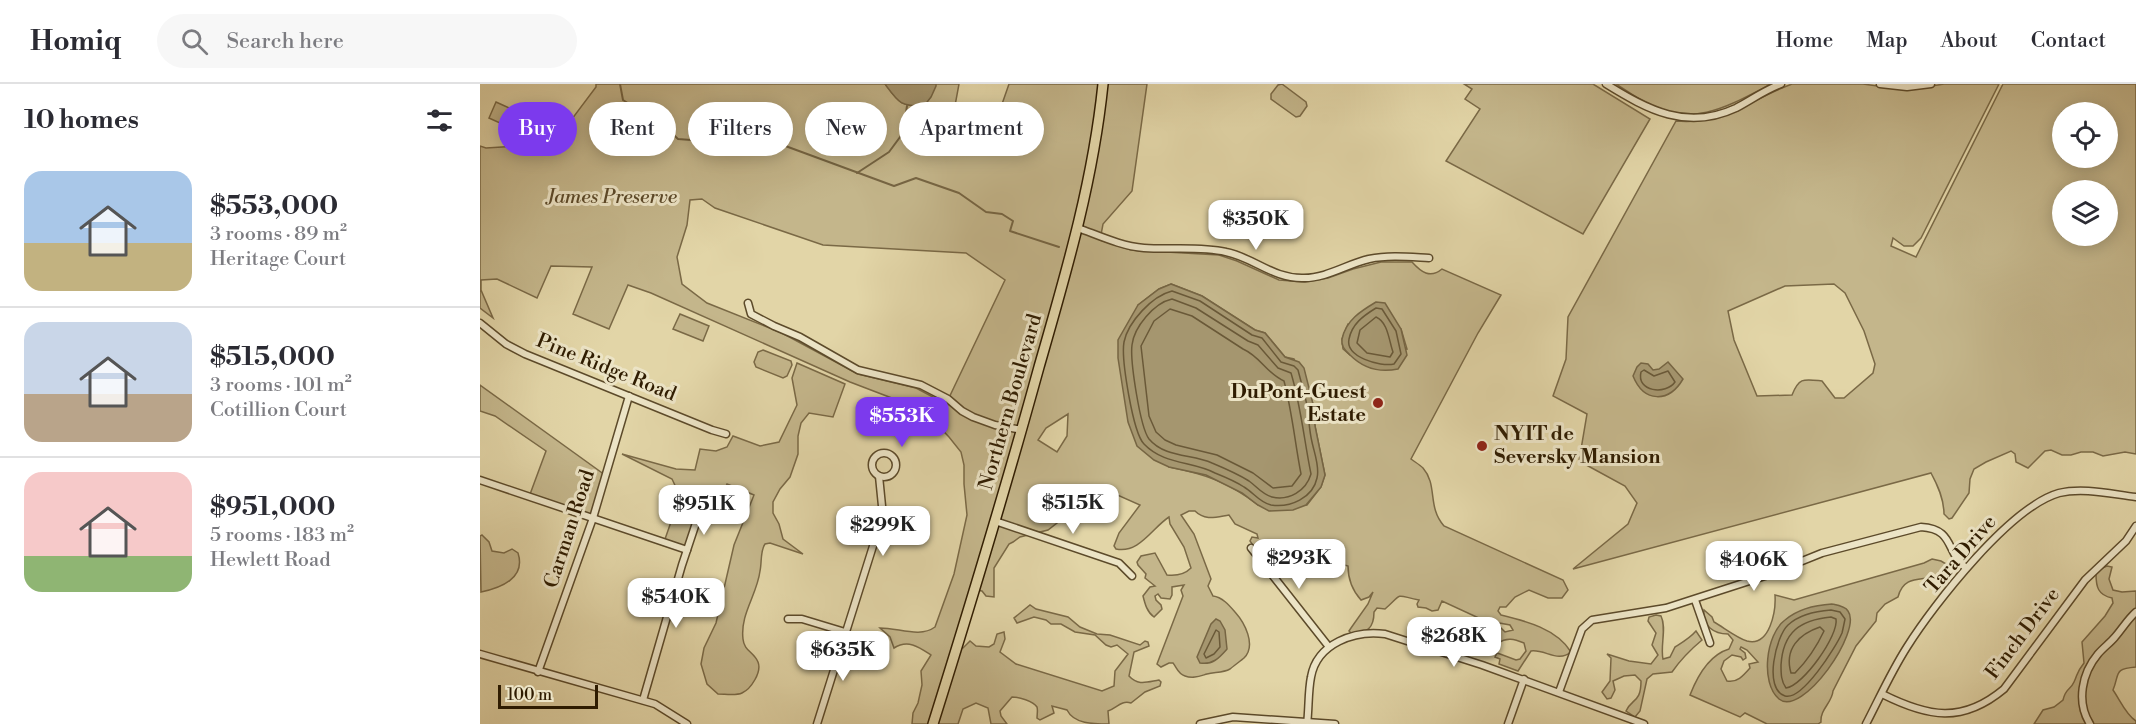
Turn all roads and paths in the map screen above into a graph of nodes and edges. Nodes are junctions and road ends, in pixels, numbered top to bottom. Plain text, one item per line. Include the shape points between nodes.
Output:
1 (1103, 84) edge
2 (1606, 84) edge
3 (1781, 84) edge
4 (1881, 84) edge
5 (1931, 84) edge
6 (1078, 228) junction
7 (1429, 258) dead end
8 (748, 303) dead end
9 (480, 323) edge
10 (629, 396) junction
11 (1022, 430) junction
12 (726, 434) dead end
13 (879, 476) junction
14 (480, 480) edge
15 (2136, 497) edge
16 (699, 514) dead end
17 (593, 518) junction
18 (995, 520) junction
19 (2136, 526) edge
20 (1251, 548) dead end
21 (687, 550) junction
22 (1966, 568) junction
23 (1132, 576) dead end
24 (1695, 600) junction
25 (2136, 612) edge
26 (788, 620) dead end
27 (845, 632) junction
28 (1710, 643) dead end
29 (1329, 647) junction
30 (480, 654) edge
31 (538, 672) junction
32 (1524, 679) junction
33 (1559, 692) junction
34 (1882, 694) junction
35 (643, 700) junction
36 (1952, 720) edge
37 (1307, 722) edge
38 (687, 724) edge
39 (817, 724) edge
40 (933, 724) edge
41 (1200, 724) edge
42 (1335, 724) edge
43 (1508, 724) edge
44 (1644, 724) edge
45 (1866, 724) edge
46 (2090, 724) edge

1 - 6 main road, Northern Boulevard
2 - 3 street via 1650,109 1690,118 1719,115
4 - 5 street
6 - 7 street via 1142,248 1227,252 1281,276 1304,278 1370,259
6 - 11 main road, Northern Boulevard
8 - 11 street via 751,314 760,320 800,337 858,370 921,385 973,417
9 - 10 street, Pine Ridge Road via 506,344
10 - 12 street, Pine Ridge Road
10 - 17 street, Carman Road
11 - 18 main road, Northern Boulevard
13 - 13 street via 888,476 896,468 894,457 887,453 879,453 872,462
13 - 27 street via 879,527
14 - 17 street
15 - 22 street, Tara Drive via 2078,490 2043,499 2027,508
16 - 21 street
17 - 21 street
17 - 31 street, Carman Road
18 - 23 street via 1119,563
18 - 40 main road, Northern Boulevard
19 - 36 street, Finch Drive via 2126,541 2085,579 2004,689 1987,703
20 - 29 street
21 - 35 street
22 - 24 street via 1955,557 1943,533 1922,527 1822,553
22 - 34 street, Tara Drive via 1906,648
24 - 28 street
24 - 33 street via 1586,623
25 - 46 street via 2097,654 2085,675 2081,699
26 - 27 street via 802,619
27 - 39 street
29 - 32 street via 1373,632
29 - 37 street via 1317,660 1311,675
30 - 31 street
31 - 35 street
32 - 33 street
32 - 43 street
33 - 44 street
34 - 36 street, Finch Drive via 1918,712
34 - 45 street, Tara Drive
35 - 38 street via 666,709
37 - 41 street via 1233,717
37 - 42 street

